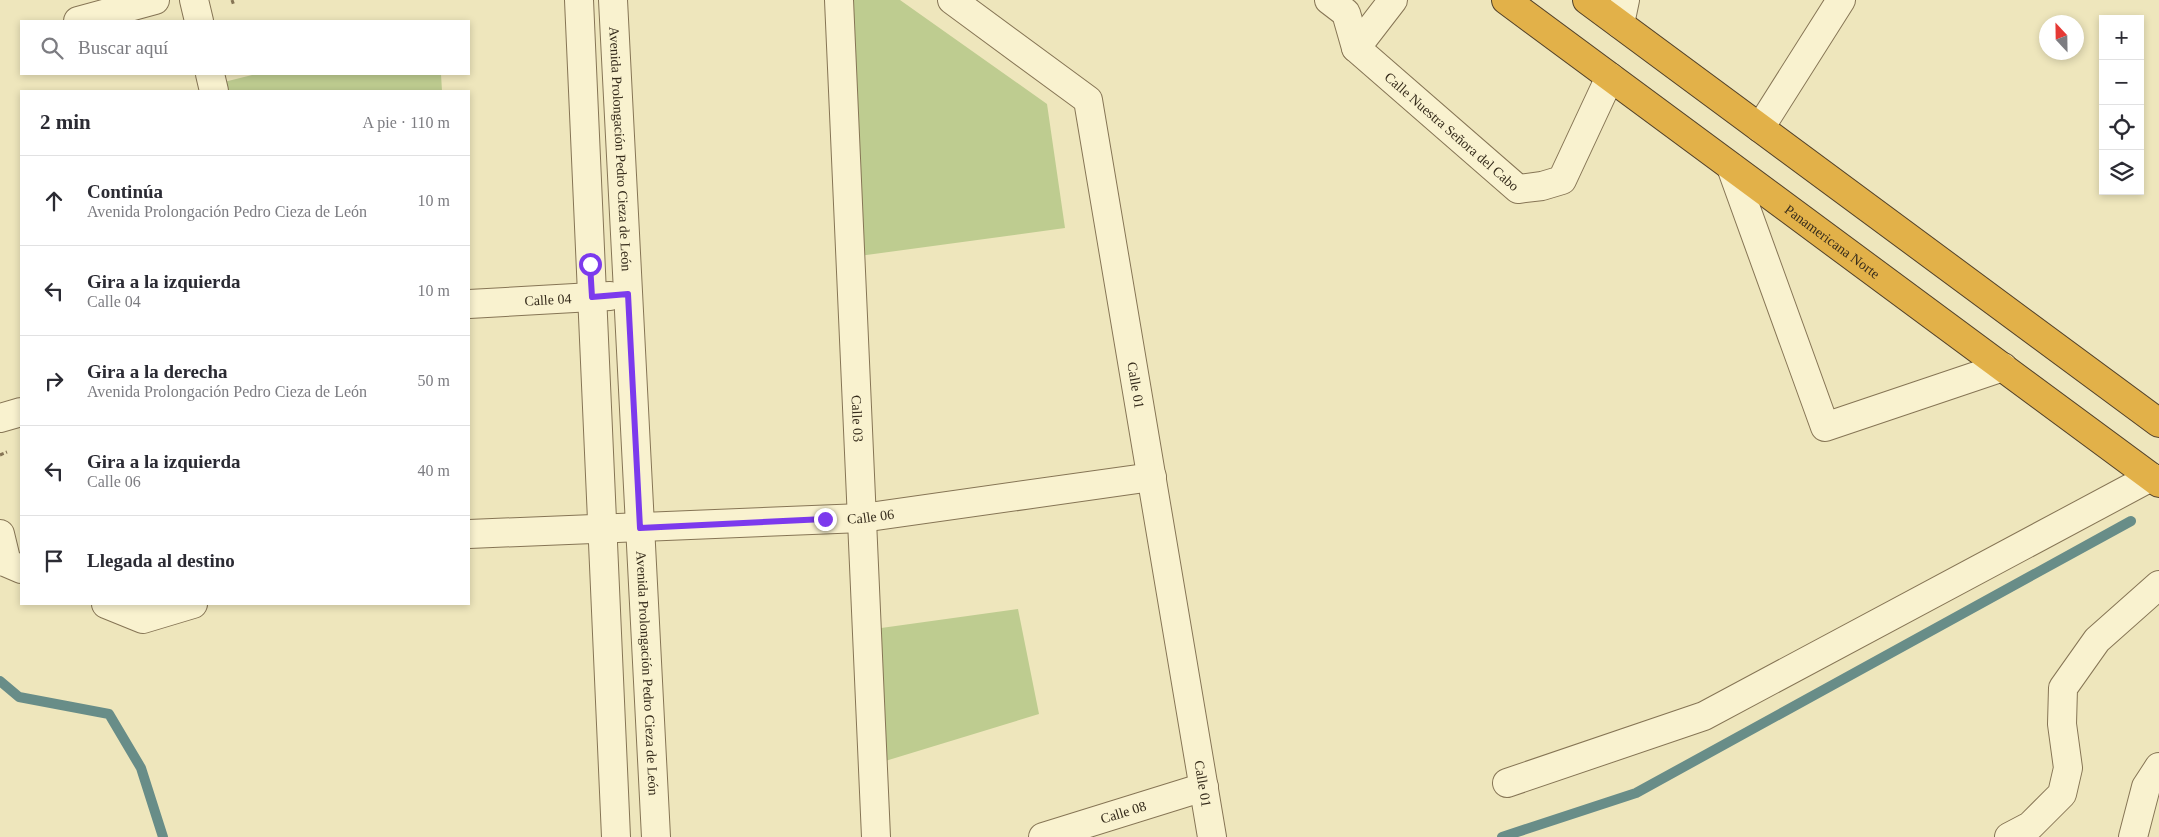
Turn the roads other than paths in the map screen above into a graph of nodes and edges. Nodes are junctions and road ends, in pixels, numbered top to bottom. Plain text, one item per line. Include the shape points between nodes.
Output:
1 (155, 0) edge
2 (194, 0) edge
3 (579, 0) edge
4 (613, 0) edge
5 (839, 0) edge
6 (952, 0) edge
7 (1330, 0) edge
8 (1393, 0) edge
9 (1506, 0) edge
10 (1587, 0) edge
11 (1841, 0) edge
12 (1622, 12) edge
13 (82, 20) edge
14 (199, 20) edge
15 (1356, 48) junction
16 (210, 75) edge
17 (1610, 78) junction
18 (214, 90) edge
19 (1760, 128) junction
20 (1731, 167) junction
21 (628, 294) junction
22 (592, 297) junction
23 (470, 304) edge
24 (2002, 367) junction
25 (20, 412) edge
26 (0, 418) edge
27 (2159, 423) edge
28 (1152, 477) junction
29 (2155, 480) edge
30 (862, 518) junction
31 (640, 528) junction
32 (602, 529) junction
33 (0, 534) edge
34 (470, 534) edge
35 (20, 569) edge
36 (2159, 585) edge
37 (108, 605) edge
38 (190, 605) edge
39 (2159, 767) edge
40 (1507, 783) dead end
41 (1204, 786) junction
42 (616, 837) edge
43 (656, 837) edge
44 (876, 837) edge
45 (1043, 837) edge
46 (1212, 837) edge
47 (2008, 837) edge
48 (2133, 837) edge

1 - 13 street
2 - 14 street
3 - 22 street
4 - 21 street, Avenida Prolongación Pedro Cieza de León
5 - 30 street, Calle 03
6 - 28 street, Calle 01 via 1088,100
7 - 15 street via 1346,13
8 - 15 street
9 - 17 highway, Panamericana Norte
10 - 12 highway
11 - 19 street
12 - 19 highway
15 - 17 street, Calle Nuestra Señora del Cabo via 1518,189 1562,180
16 - 18 street
17 - 20 highway, Panamericana Norte
19 - 27 highway
20 - 24 highway, Panamericana Norte
20 - 24 street via 1825,427
21 - 22 street, Calle 04
21 - 31 street, Avenida Prolongación Pedro Cieza de León
22 - 23 street, Calle 04
22 - 32 street
24 - 29 highway, Panamericana Norte
25 - 26 street
28 - 30 street, Calle 06
28 - 41 street, Calle 01
29 - 40 street via 1704,716
30 - 31 street, Calle 06
30 - 44 street, Calle 03
31 - 32 street, Calle 06
31 - 43 street, Avenida Prolongación Pedro Cieza de León
32 - 34 street, Calle 06
32 - 42 street
33 - 35 street via 7,563
36 - 47 street via 2097,640 2063,688 2062,724 2068,768 2062,794 2030,826
37 - 38 street via 143,619
39 - 48 street via 2146,787
41 - 45 street, Calle 08
41 - 46 street, Calle 01

